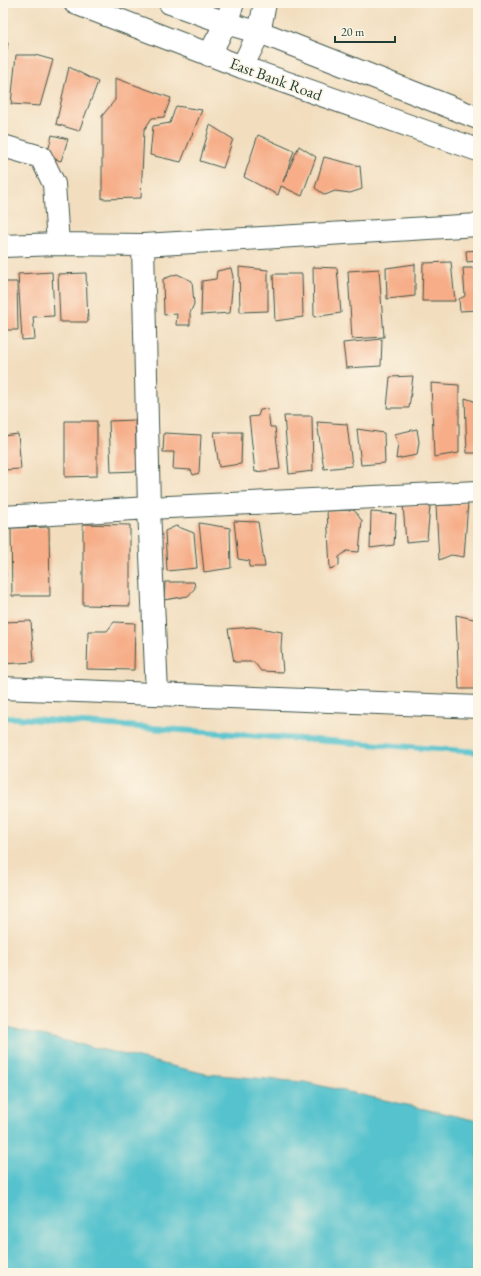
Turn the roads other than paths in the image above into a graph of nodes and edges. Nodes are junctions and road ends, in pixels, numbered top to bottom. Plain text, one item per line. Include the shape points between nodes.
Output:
1 (75, 3) edge
2 (170, 3) edge
3 (233, 3) edge
4 (264, 3) edge
5 (226, 23) junction
6 (259, 33) junction
7 (209, 55) junction
8 (242, 67) junction
9 (478, 118) edge
10 (3, 146) edge
11 (478, 150) edge
12 (478, 225) edge
13 (58, 244) junction
14 (143, 245) junction
15 (3, 246) edge
16 (478, 492) edge
17 (149, 508) junction
18 (3, 517) edge
19 (3, 688) edge
20 (157, 694) junction
21 (478, 707) edge

1 - 7 street, East Bank Road
2 - 5 street
3 - 5 street
4 - 6 street
5 - 6 street
5 - 7 street
6 - 8 street
6 - 9 street
7 - 8 street, East Bank Road
8 - 11 street, East Bank Road
10 - 13 street via 41,157 54,184
12 - 14 street
13 - 14 street
13 - 15 street
14 - 17 street
16 - 17 street
17 - 18 street
17 - 20 street
19 - 20 street
20 - 21 street

